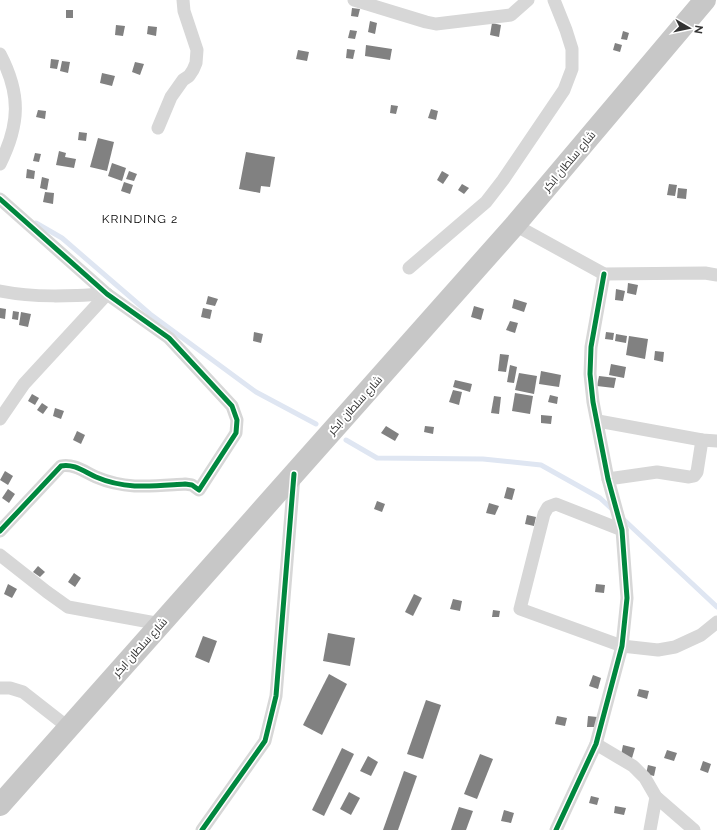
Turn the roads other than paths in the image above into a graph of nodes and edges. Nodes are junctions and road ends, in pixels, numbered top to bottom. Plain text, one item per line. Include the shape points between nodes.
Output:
1 (183, 0) edge
2 (354, 0) edge
3 (528, 0) edge
4 (554, 0) edge
5 (705, 3) edge
6 (0, 54) edge
7 (158, 128) dead end
8 (0, 164) edge
9 (1, 201) edge
10 (515, 225) junction
11 (410, 268) dead end
12 (604, 274) junction
13 (717, 276) edge
14 (0, 292) edge
15 (107, 294) junction
16 (0, 419) edge
17 (598, 421) junction
18 (702, 440) junction
19 (717, 441) edge
20 (294, 474) junction
21 (608, 479) junction
22 (622, 530) junction
23 (0, 531) edge
24 (0, 554) edge
25 (717, 622) edge
26 (161, 624) junction
27 (622, 646) junction
28 (0, 688) edge
29 (69, 728) junction
30 (596, 744) junction
31 (656, 797) junction
32 (0, 805) edge
33 (202, 830) edge
34 (556, 830) edge
35 (650, 830) edge
36 (694, 830) edge

1 - 7 street via 196,50 196,63 189,76 171,97
2 - 3 street via 436,24 511,15
4 - 11 street via 572,49 572,69 564,90 486,202
5 - 10 highway, شارع سلطان ابكر
6 - 8 street via 13,86 15,114 8,148
9 - 15 street
10 - 12 street
10 - 20 highway, شارع سلطان ابكر
12 - 13 street via 705,273
12 - 17 street via 591,347 590,374
14 - 15 street via 58,296
15 - 16 street via 24,384
15 - 23 street via 169,338 232,406 237,420 236,433 199,490 185,484 139,487 120,485 67,465 61,466
17 - 18 street
17 - 21 street
18 - 19 street
18 - 21 street via 697,472 694,476 657,472
20 - 26 highway, شارع سلطان ابكر
20 - 33 street via 276,696 265,741
21 - 22 street
22 - 27 street via 627,598
22 - 27 street via 556,504 548,507 544,514 520,609
24 - 26 street via 68,607
25 - 27 street via 701,635 676,647 658,650
26 - 29 highway, شارع سلطان ابكر
27 - 30 street
28 - 29 street via 23,692
29 - 32 highway, شارع سلطان ابكر
30 - 31 street via 633,766 645,778
30 - 34 street
31 - 35 street
31 - 36 street

